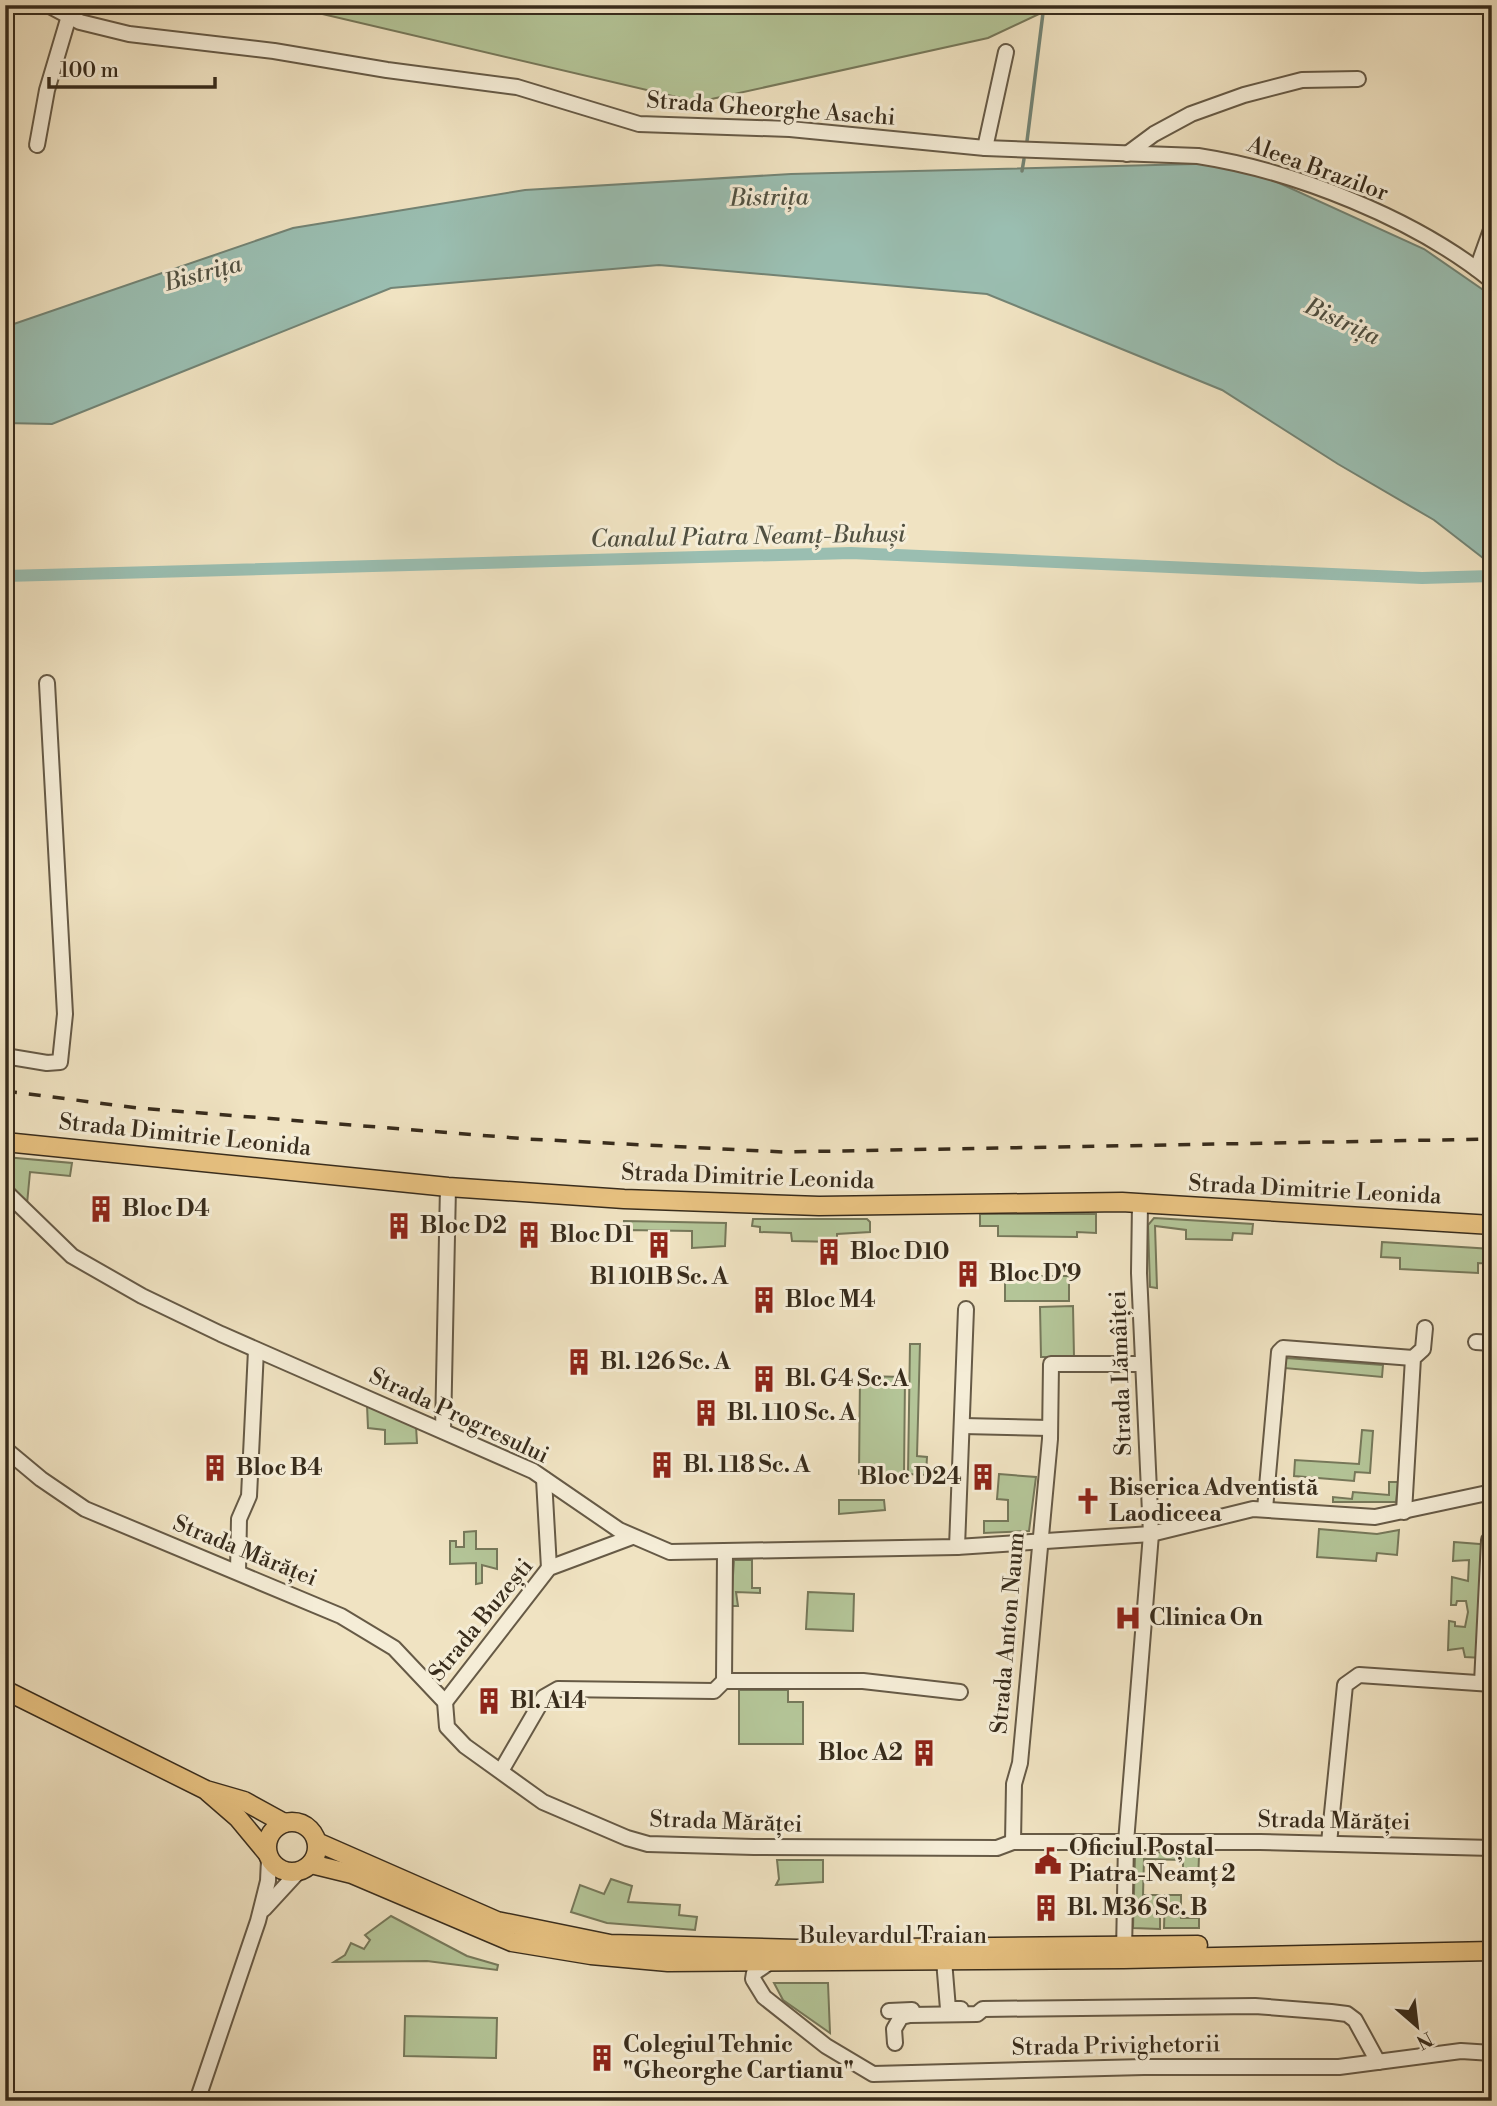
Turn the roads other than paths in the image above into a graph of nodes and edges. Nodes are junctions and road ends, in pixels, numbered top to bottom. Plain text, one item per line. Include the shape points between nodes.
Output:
1 (48, 5) edge
2 (69, 16) junction
3 (1006, 52) dead end
4 (1358, 79) dead end
5 (37, 145) dead end
6 (985, 148) junction
7 (1127, 154) junction
8 (1492, 227) edge
9 (1477, 269) junction
10 (1492, 281) edge
11 (47, 683) dead end
12 (5, 1056) edge
13 (5, 1142) edge
14 (448, 1187) junction
15 (5, 1191) edge
16 (1140, 1204) junction
17 (1492, 1225) edge
18 (966, 1309) dead end
19 (1425, 1328) dead end
20 (1476, 1342) dead end
21 (1492, 1343) edge
22 (256, 1350) junction
23 (1413, 1358) junction
24 (1143, 1364) junction
25 (963, 1426) junction
26 (1049, 1428) junction
27 (443, 1431) junction
28 (5, 1449) edge
29 (544, 1479) junction
30 (1492, 1492) edge
31 (1265, 1509) junction
32 (1404, 1512) junction
33 (1151, 1534) junction
34 (632, 1537) junction
35 (1039, 1540) junction
36 (1489, 1540) dead end
37 (957, 1547) junction
38 (725, 1553) junction
39 (549, 1568) junction
40 (238, 1572) junction
41 (724, 1681) junction
42 (1487, 1683) edge
43 (5, 1690) edge
44 (960, 1692) dead end
45 (445, 1702) junction
46 (501, 1771) junction
47 (206, 1790) junction
48 (284, 1824) junction
49 (317, 1842) junction
50 (1013, 1842) junction
51 (1126, 1842) junction
52 (1329, 1843) junction
53 (1492, 1847) edge
54 (268, 1856) junction
55 (305, 1868) junction
56 (260, 1912) junction
57 (1492, 1942) edge
58 (1492, 1951) edge
59 (1124, 1952) junction
60 (944, 1961) junction
61 (770, 1962) junction
62 (983, 2009) junction
63 (948, 2010) junction
64 (889, 2011) dead end
65 (894, 2043) dead end
66 (1492, 2053) edge
67 (1378, 2062) junction
68 (197, 2101) edge

1 - 2 street, Strada Gheorghe Asachi
2 - 5 street via 47,90
2 - 6 street, Strada Gheorghe Asachi via 129,34 517,87 639,124 790,129
3 - 6 street
4 - 7 street via 1302,80 1244,95 1191,114
6 - 7 street, Strada Gheorghe Asachi
7 - 9 street, Aleea Brazilor via 1210,158 1292,179 1353,201
8 - 9 street
9 - 10 street, Aleea Brazilor
11 - 12 street via 64,1048 60,1062
13 - 14 main road, Strada Dimitrie Leonida
14 - 16 main road, Strada Dimitrie Leonida via 760,1205
14 - 27 street
15 - 22 street, Strada Progresului via 72,1256 142,1296
16 - 17 main road, Strada Dimitrie Leonida
16 - 24 street, Strada Lămâiței
18 - 25 street
19 - 23 street via 1423,1349
20 - 21 street
22 - 27 street, Strada Progresului
22 - 40 street via 249,1496 239,1519
23 - 31 street via 1283,1348 1279,1352
23 - 32 street
24 - 26 street, Strada Anton Naum via 1051,1364
24 - 33 street, Strada Lămâiței
25 - 26 street
25 - 37 street
26 - 35 street, Strada Anton Naum
27 - 29 street, Strada Progresului
28 - 40 street, Strada Mărăței via 85,1509
29 - 34 street, Strada Progresului
29 - 39 street
30 - 32 street, Strada Progresului
31 - 32 street, Strada Progresului via 1376,1517
31 - 33 street, Strada Progresului
33 - 35 street, Strada Progresului
33 - 51 street, Strada Lămâiței
34 - 38 street, Strada Progresului via 670,1552
34 - 39 street, Strada Buzești
35 - 37 street, Strada Progresului
35 - 50 street, Strada Anton Naum via 1020,1763 1014,1784
36 - 42 street
37 - 38 street, Strada Progresului
38 - 41 street
39 - 45 street, Strada Buzești
40 - 45 street, Strada Mărăței via 378,1636
41 - 44 street via 863,1681
41 - 46 street via 714,1691 550,1691
42 - 52 street via 1359,1675 1349,1679
43 - 47 main road
45 - 46 street, Strada Mărăței via 450,1732
46 - 50 street, Strada Mărăței via 543,1802 648,1844 971,1849
47 - 48 main road via 244,1801
47 - 54 main road via 238,1818
48 - 49 main road via 308,1828
48 - 54 main road via 272,1832
49 - 55 main road
49 - 59 main road, Bulevardul Traian via 497,1921 610,1944
50 - 51 street, Strada Mărăței
51 - 52 street, Strada Mărăței
51 - 59 street, Strada Lămâiței
52 - 53 street, Strada Mărăței
54 - 55 main road via 279,1869
54 - 56 street via 268,1881
55 - 56 street
55 - 61 main road, Bulevardul Traian via 352,1874 512,1942 630,1959
56 - 68 street
57 - 59 main road, Bulevardul Traian
58 - 59 main road, Bulevardul Traian
59 - 60 main road, Bulevardul Traian
60 - 61 main road, Bulevardul Traian
60 - 63 street
61 - 67 street, Strada Privighetorii via 754,1973 764,1997 826,2046 873,2074 1339,2067
62 - 63 street
62 - 65 street via 977,2014 901,2017 894,2029
62 - 67 street via 1255,2006 1347,2014
63 - 64 street
66 - 67 street, Strada Privighetorii

